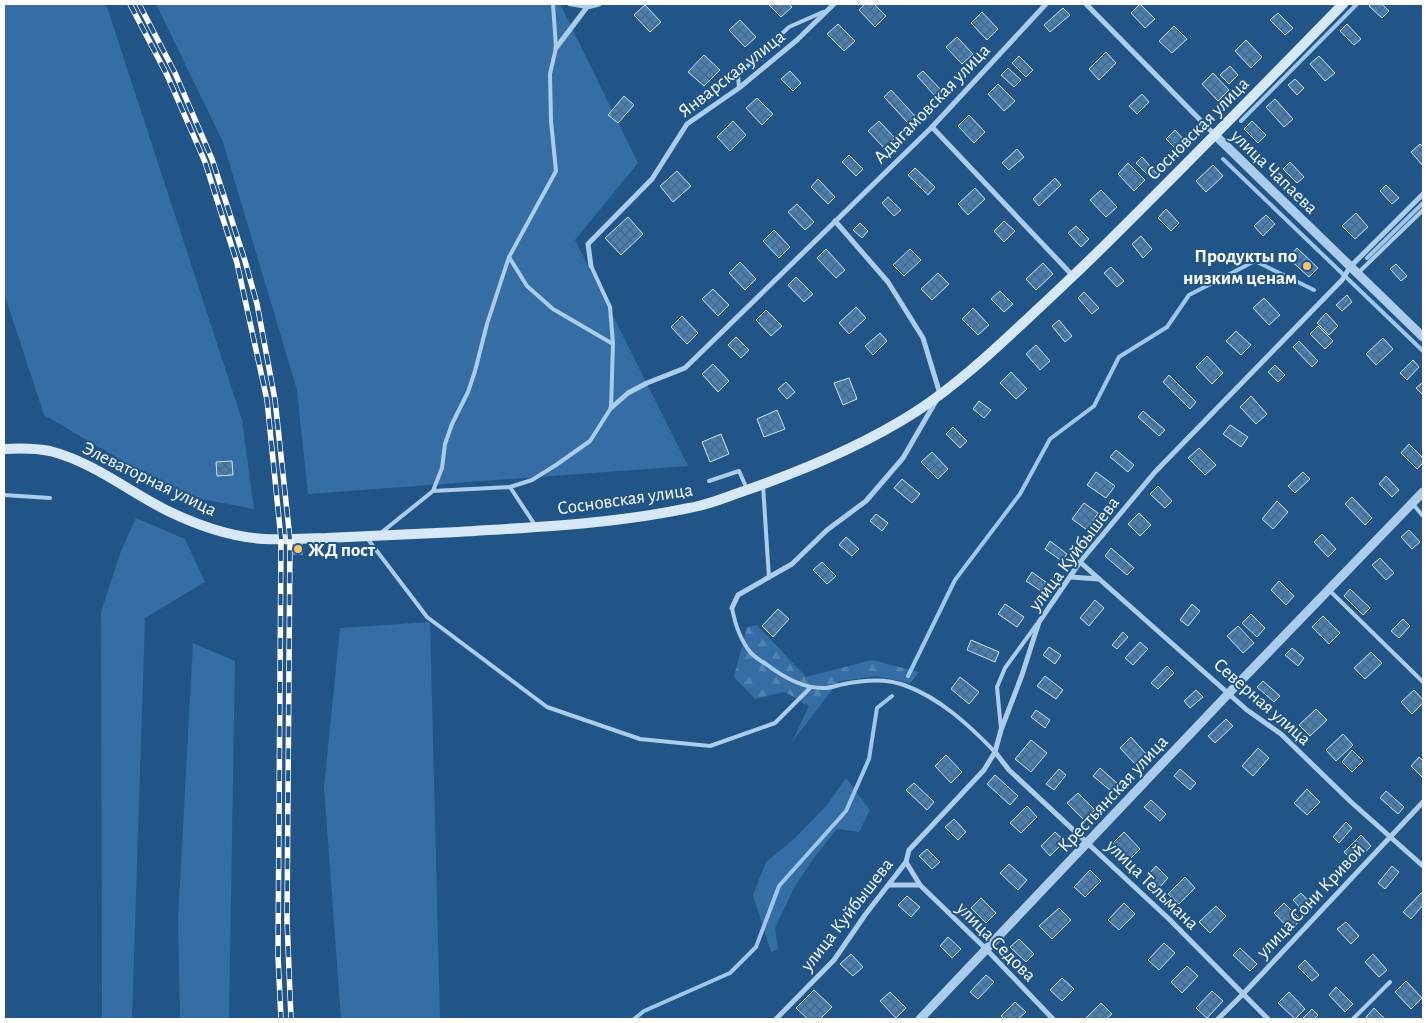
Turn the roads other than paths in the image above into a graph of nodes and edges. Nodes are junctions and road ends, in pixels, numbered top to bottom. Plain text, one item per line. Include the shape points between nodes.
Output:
1 (553, 4) edge
2 (569, 4) edge
3 (599, 4) edge
4 (834, 4) edge
5 (1046, 4) edge
6 (1086, 4) edge
7 (1343, 4) edge
8 (587, 7) junction
9 (828, 11) junction
10 (556, 48) junction
11 (739, 88) junction
12 (932, 127) junction
13 (1215, 136) junction
14 (1423, 194) edge
15 (1423, 210) edge
16 (835, 221) junction
17 (509, 257) junction
18 (591, 266) joint
19 (1350, 267) junction
20 (1357, 274) junction
21 (1074, 276) junction
22 (1423, 338) edge
23 (613, 344) junction
24 (940, 394) junction
25 (611, 408) junction
26 (4, 448) edge
27 (709, 481) dead end
28 (763, 484) junction
29 (510, 488) junction
30 (748, 490) junction
31 (432, 491) junction
32 (1423, 492) edge
33 (4, 495) edge
34 (50, 498) dead end
35 (1412, 503) junction
36 (1423, 516) edge
37 (536, 527) junction
38 (371, 537) junction
39 (285, 539) joint
40 (1080, 562) junction
41 (1070, 577) junction
42 (769, 578) junction
43 (1099, 579) junction
44 (1328, 589) junction
45 (732, 608) joint
46 (1039, 622) junction
47 (1423, 682) edge
48 (811, 687) junction
49 (1229, 693) junction
50 (1001, 730) junction
51 (995, 752) junction
52 (1423, 802) edge
53 (1390, 836) junction
54 (1087, 842) junction
55 (906, 862) junction
56 (1423, 866) edge
57 (889, 885) junction
58 (920, 885) junction
59 (987, 950) junction
60 (1390, 982) dead end
61 (1243, 994) junction
62 (776, 1019) edge
63 (920, 1019) edge
64 (1052, 1019) edge
65 (1218, 1019) edge
66 (1268, 1019) edge
67 (1353, 1019) edge

1 - 10 lane
2 - 8 lane
3 - 8 street
4 - 9 street, Январская улица
5 - 12 street, Адыгамовская улица
6 - 13 street, улица Чапаева
7 - 13 main road, Сосновская улица
8 - 10 street
9 - 11 street, Январская улица
9 - 11 lane via 789,27 738,75
10 - 17 lane via 550,74 556,171
11 - 18 street, Январская улица via 688,124 652,179 588,244
12 - 16 street, Адыгамовская улица
12 - 21 street
13 - 19 street, улица Чапаева
13 - 21 main road, Сосновская улица
14 - 19 street, улица Куйбышева
15 - 20 lane
16 - 24 street via 888,282 923,338
16 - 25 street, Адыгамовская улица via 684,368 628,393
17 - 23 lane via 527,286 553,309
17 - 31 lane via 475,371 452,424 442,468
18 - 23 lane via 610,307
19 - 20 street, улица Чапаева
19 - 40 street, улица Куйбышева via 1342,280 1155,472
20 - 22 street, улица Чапаева
21 - 24 main road, Сосновская улица via 984,360
23 - 25 lane
24 - 28 main road, Сосновская улица via 868,439
24 - 42 street, Сосновская улица via 903,458 866,501 827,530 792,564
25 - 29 lane via 590,441 532,480
26 - 39 main road, Элеваторная улица via 49,451 83,463 167,510 231,535
27 - 30 lane via 739,472
28 - 30 main road, Сосновская улица
28 - 42 lane
29 - 31 lane
29 - 37 lane
30 - 37 main road, Сосновская улица via 695,507 654,515
31 - 38 lane
32 - 35 street, Крестьянская улица
33 - 34 lane
35 - 36 lane
35 - 44 street, Крестьянская улица
37 - 38 main road, Сосновская улица
38 - 39 main road, Сосновская улица
38 - 48 lane via 427,618 547,707 640,739 710,746 775,723
40 - 41 street, улица Куйбышева
40 - 43 street, Северная улица
41 - 43 street
41 - 46 street, улица Куйбышева
42 - 45 street, Сосновская улица via 738,595
43 - 49 street, Северная улица
44 - 47 lane
44 - 49 street, Крестьянская улица
45 - 48 lane via 735,624 752,654 778,674
46 - 50 street, улица Куйбышева
46 - 50 lane via 1005,668 997,687
48 - 51 lane via 878,680 903,684 952,712 972,727
49 - 53 street, Северная улица via 1281,734
49 - 54 street, Крестьянская улица
50 - 51 street, улица Куйбышева
51 - 54 street, улица Тельмана via 1009,770
51 - 55 street, улица Куйбышева via 984,770 908,850
52 - 53 street, улица Сони Кривой
53 - 56 street, Северная улица
53 - 61 street, улица Сони Кривой
54 - 59 street, Крестьянская улица
54 - 61 street, улица Тельмана
55 - 57 street, улица Куйбышева
55 - 58 street, улица Седова
57 - 58 street
57 - 62 street, улица Куйбышева via 834,960
58 - 59 street, улица Седова
59 - 63 street, Крестьянская улица
59 - 64 street, улица Седова
60 - 67 lane
61 - 65 street, улица Сони Кривой
61 - 66 street, улица Тельмана

